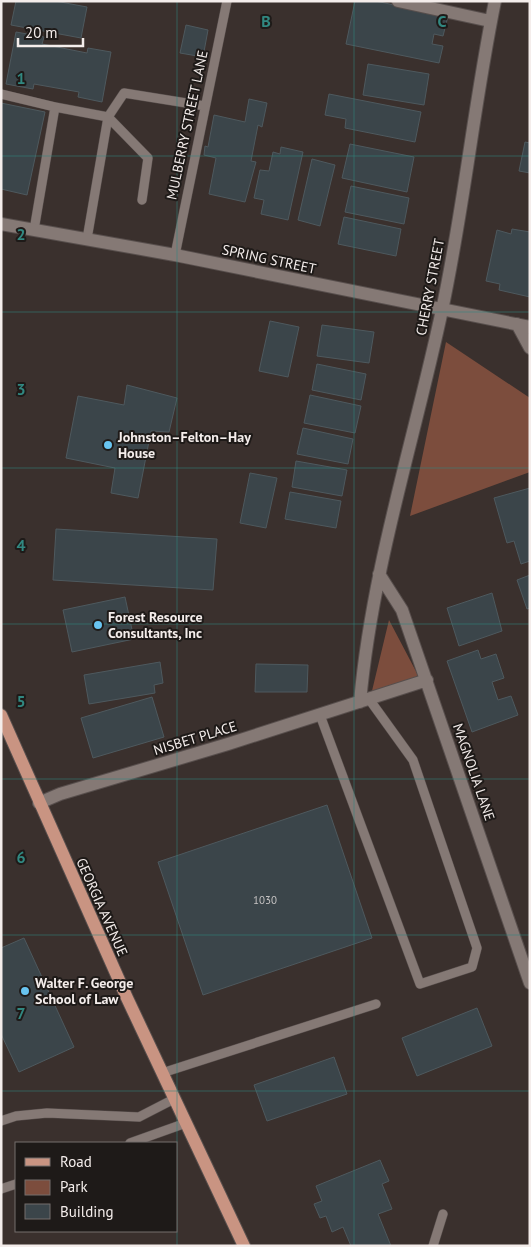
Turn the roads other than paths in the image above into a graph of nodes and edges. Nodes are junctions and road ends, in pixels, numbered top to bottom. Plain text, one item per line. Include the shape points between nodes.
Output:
1 (227, 1) edge
2 (398, 1) edge
3 (495, 1) edge
4 (490, 21) junction
5 (1, 94) edge
6 (205, 106) junction
7 (55, 107) junction
8 (108, 117) junction
9 (142, 200) dead end
10 (1, 224) edge
11 (34, 230) junction
12 (87, 239) junction
13 (175, 255) junction
14 (442, 309) junction
15 (524, 326) edge
16 (530, 348) edge
17 (378, 574) junction
18 (427, 680) junction
19 (364, 700) junction
20 (1, 715) edge
21 (320, 715) junction
22 (39, 803) junction
23 (530, 983) edge
24 (376, 1004) dead end
25 (162, 1074) junction
26 (174, 1099) junction
27 (1, 1121) edge
28 (186, 1123) junction
29 (133, 1142) edge
30 (15, 1184) edge
31 (1, 1189) edge
32 (443, 1214) dead end
33 (244, 1246) edge
34 (433, 1246) edge

1 - 6 lane, MULBERRY STREET LANE
2 - 4 street
3 - 4 street, CHERRY STREET
4 - 14 street, CHERRY STREET
5 - 7 lane
6 - 8 lane via 124,93
6 - 13 lane, MULBERRY STREET LANE
7 - 8 lane
7 - 11 lane
8 - 9 lane via 148,158
8 - 12 lane
10 - 11 street, SPRING STREET
11 - 12 street, SPRING STREET
12 - 13 street, SPRING STREET
13 - 14 street, SPRING STREET
14 - 15 street, SPRING STREET
14 - 17 street, CHERRY STREET
15 - 16 street
17 - 18 street, MAGNOLIA LANE via 402,610
17 - 19 street via 365,648
18 - 19 street, NISBET PLACE
18 - 23 street, MAGNOLIA LANE
19 - 21 street, NISBET PLACE
19 - 21 lane via 413,760 477,948 472,967 420,984
20 - 22 main road, GEORGIA AVENUE
21 - 22 street, NISBET PLACE
22 - 25 main road, GEORGIA AVENUE
24 - 25 lane
25 - 26 main road, GEORGIA AVENUE
26 - 27 lane via 139,1117 47,1113
26 - 28 main road, GEORGIA AVENUE
28 - 29 lane
28 - 33 main road, GEORGIA AVENUE
30 - 31 lane
32 - 34 lane

